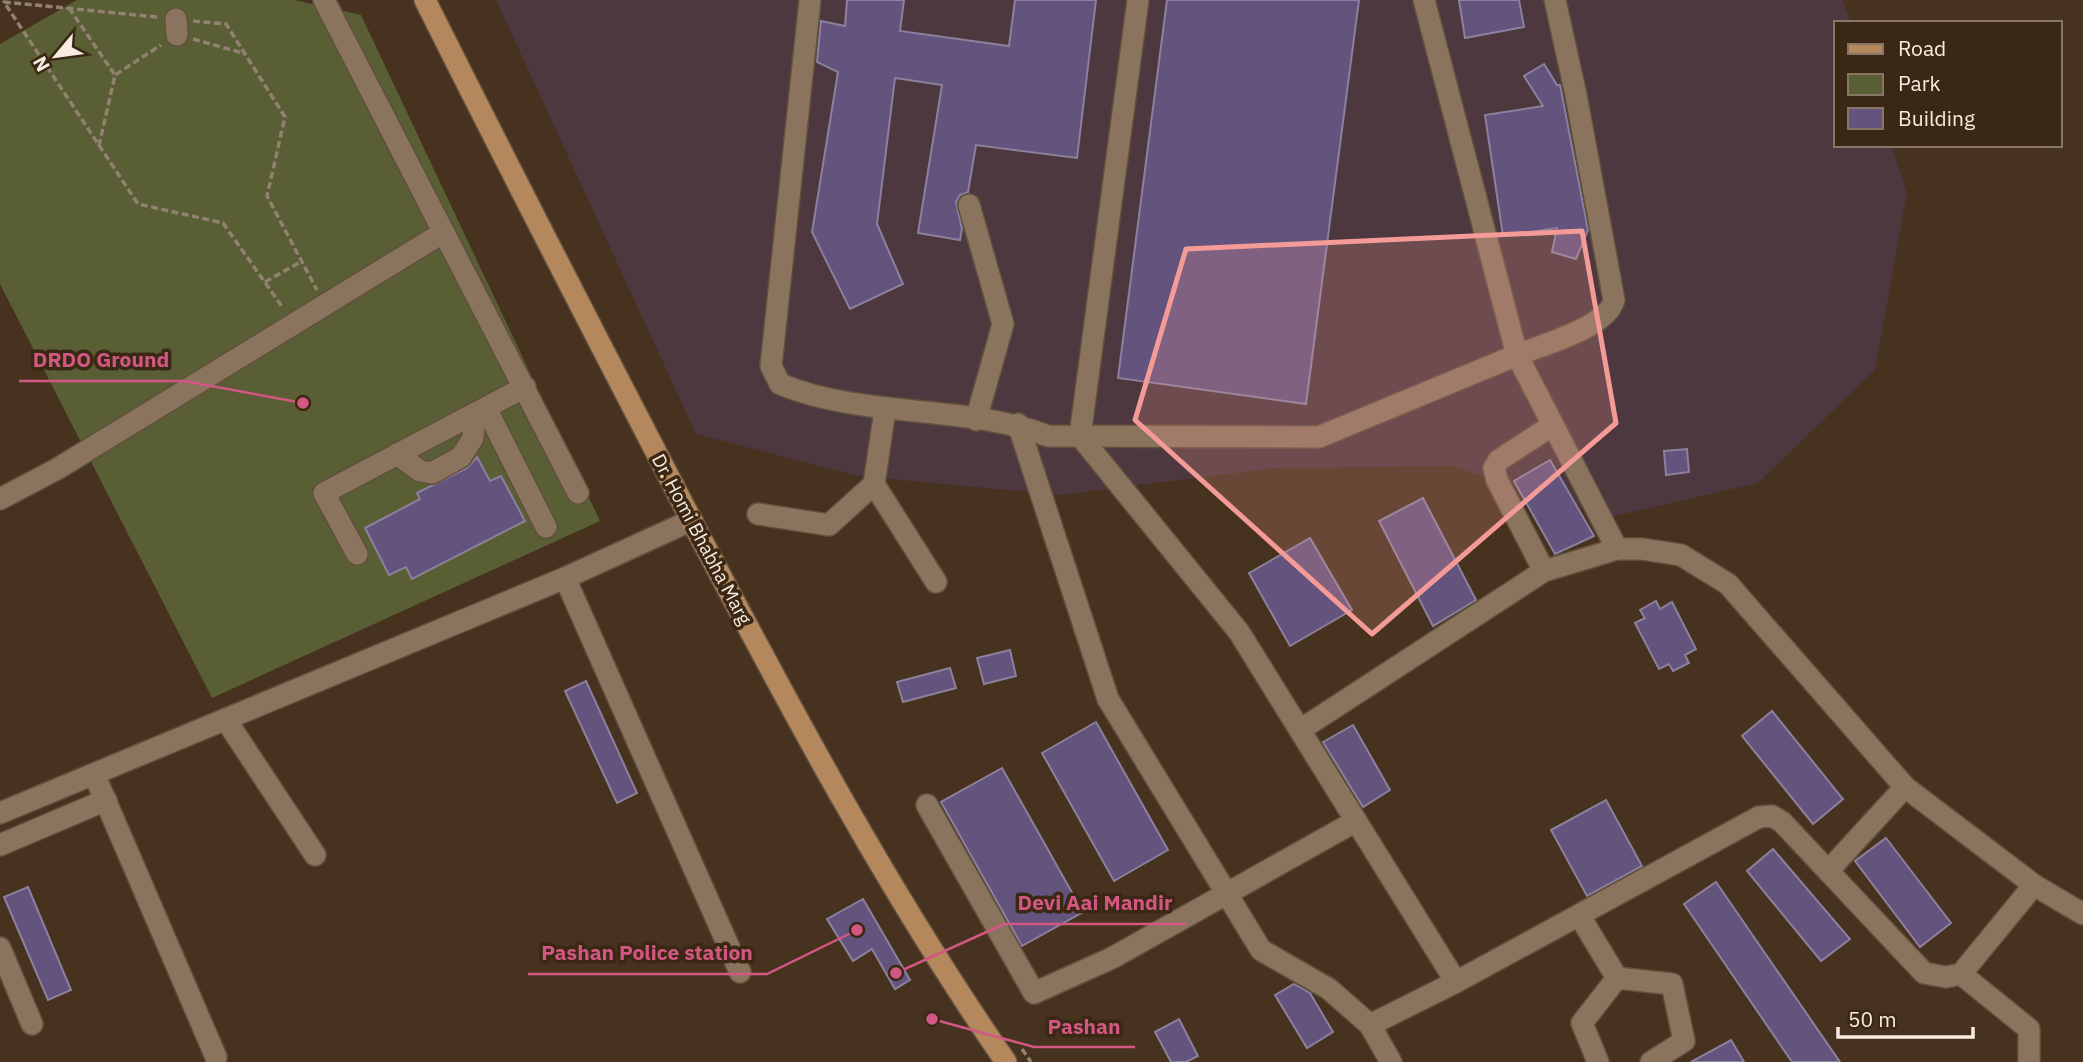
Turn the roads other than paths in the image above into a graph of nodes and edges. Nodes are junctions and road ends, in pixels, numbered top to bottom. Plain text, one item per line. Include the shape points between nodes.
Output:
1 (324, 0) edge
2 (425, 0) edge
3 (810, 0) edge
4 (1138, 0) edge
5 (1424, 0) edge
6 (1555, 0) edge
7 (969, 205) dead end
8 (444, 232) junction
9 (1517, 355) junction
10 (524, 387) junction
11 (885, 410) junction
12 (480, 411) junction
13 (976, 420) junction
14 (1018, 425) junction
15 (1553, 425) junction
16 (1080, 436) junction
17 (397, 454) junction
18 (874, 484) junction
19 (578, 493) dead end
20 (0, 499) edge
21 (758, 514) dead end
22 (692, 520) junction
23 (546, 527) dead end
24 (1617, 549) junction
25 (356, 554) dead end
26 (1544, 571) junction
27 (565, 578) junction
28 (936, 582) dead end
29 (226, 720) junction
30 (1300, 730) junction
31 (94, 774) junction
32 (1905, 787) junction
33 (106, 800) junction
34 (927, 804) dead end
35 (0, 813) edge
36 (1356, 821) junction
37 (0, 845) edge
38 (315, 855) dead end
39 (1828, 871) junction
40 (2034, 885) junction
41 (1228, 894) junction
42 (2083, 914) edge
43 (1579, 915) junction
44 (0, 948) edge
45 (740, 972) dead end
46 (1961, 974) junction
47 (1617, 978) junction
48 (1456, 982) junction
49 (32, 1024) dead end
50 (1370, 1025) junction
51 (216, 1057) dead end
52 (1006, 1062) edge
53 (1391, 1062) edge
54 (1598, 1062) edge
55 (1651, 1062) edge
56 (2029, 1062) edge

1 - 8 lane
2 - 22 main road, Dr. Homi Bhabha Marg
3 - 11 lane via 771,366 775,380 786,387
4 - 16 lane
5 - 9 lane
6 - 9 lane via 1614,300 1612,309 1599,321
7 - 13 lane via 1003,324
8 - 10 lane
8 - 20 lane via 57,469
9 - 15 lane
9 - 16 lane via 1320,437
10 - 12 lane
10 - 19 lane
11 - 13 lane
11 - 18 lane
12 - 17 lane
12 - 17 lane via 473,438 461,457 432,473 420,471
12 - 23 lane
13 - 14 lane
14 - 16 lane via 1048,436
14 - 41 lane via 1108,699
15 - 24 lane
15 - 26 lane via 1499,460 1494,468
16 - 30 lane via 1239,632
17 - 25 lane via 324,493
18 - 21 lane via 829,525
18 - 28 lane
22 - 27 lane
22 - 52 main road, Dr. Homi Bhabha Marg via 820,764 938,964
24 - 26 lane
24 - 32 lane via 1681,555 1728,584
26 - 30 lane
27 - 29 lane
27 - 45 lane
29 - 31 lane
29 - 38 lane
30 - 36 lane
31 - 33 lane
31 - 35 lane
32 - 39 lane
32 - 40 lane
33 - 37 lane
33 - 51 lane
34 - 41 lane via 1034,993 1112,958
36 - 41 lane
36 - 48 lane
39 - 43 lane via 1782,822 1772,816 1759,817
39 - 46 lane via 1924,973
40 - 42 lane
40 - 46 lane
41 - 50 lane via 1261,950 1329,989
43 - 47 lane
43 - 48 lane
44 - 49 lane
46 - 56 lane via 2029,1029
47 - 54 lane via 1582,1023
47 - 55 lane via 1672,984 1684,1041
48 - 50 lane
50 - 53 lane

